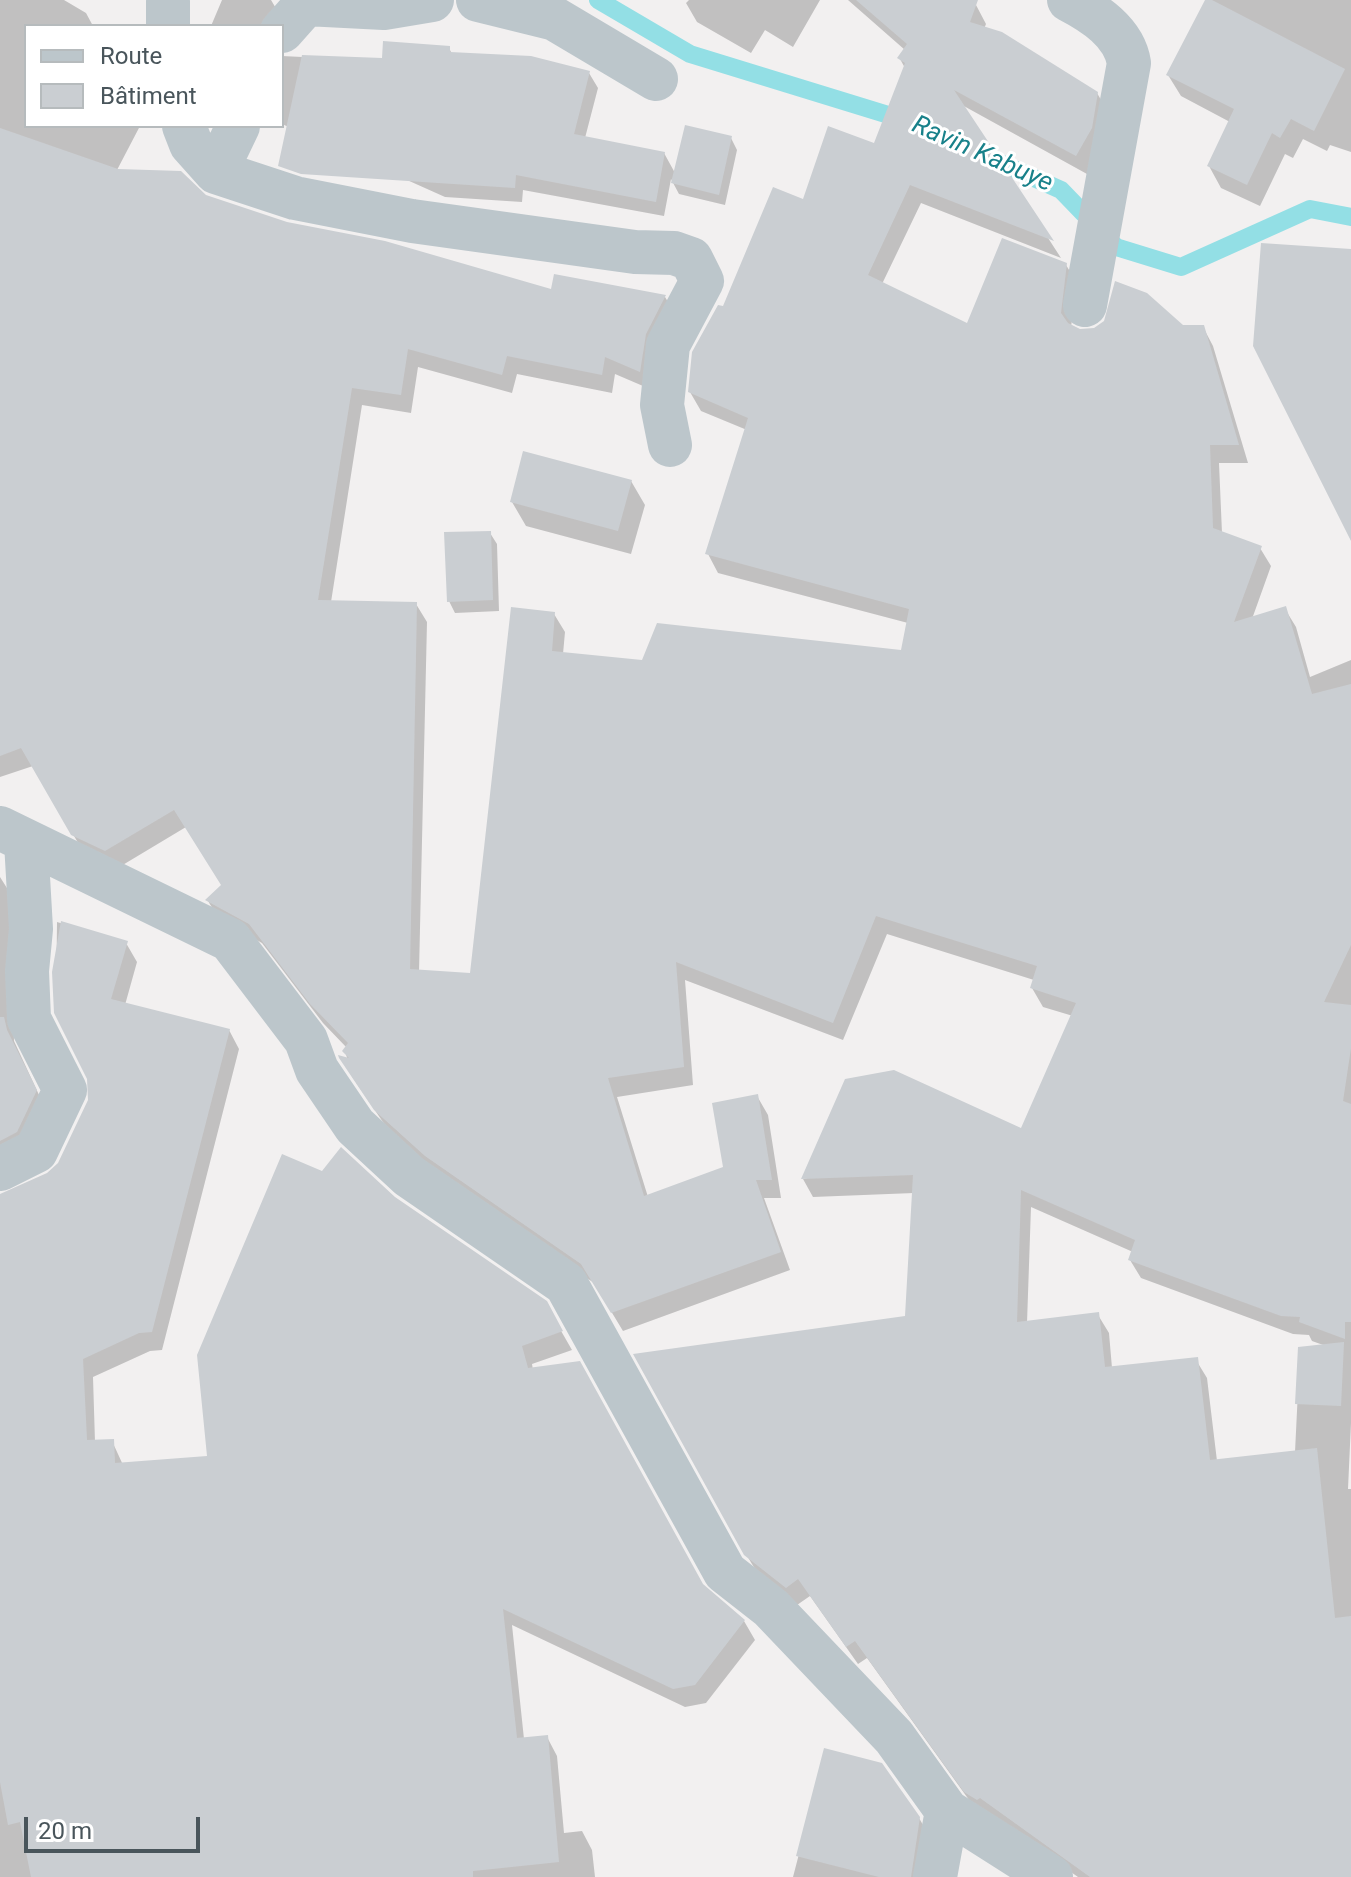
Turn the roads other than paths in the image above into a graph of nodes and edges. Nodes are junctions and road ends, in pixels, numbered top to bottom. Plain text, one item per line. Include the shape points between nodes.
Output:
1 (432, 0) edge
2 (478, 0) edge
3 (1069, 0) edge
4 (284, 29) edge
5 (656, 79) dead end
6 (185, 128) edge
7 (237, 128) edge
8 (216, 172) junction
9 (1085, 305) dead end
10 (670, 445) dead end
11 (13, 835) edge
12 (0, 1169) edge
13 (947, 1811) junction
14 (935, 1877) edge
15 (1051, 1877) edge

1 - 4 street via 384,8 306,4
2 - 5 street via 555,19
3 - 9 street via 1098,14 1127,52
6 - 8 street via 191,144
7 - 8 street
8 - 10 street via 295,198 412,221 691,259 702,281 668,345 662,405
11 - 12 street via 31,929 29,1019 65,1090 36,1151
11 - 13 street via 230,940 306,1040 317,1070 355,1126 409,1176 566,1284 725,1572 771,1608 894,1737
13 - 14 street
13 - 15 street

